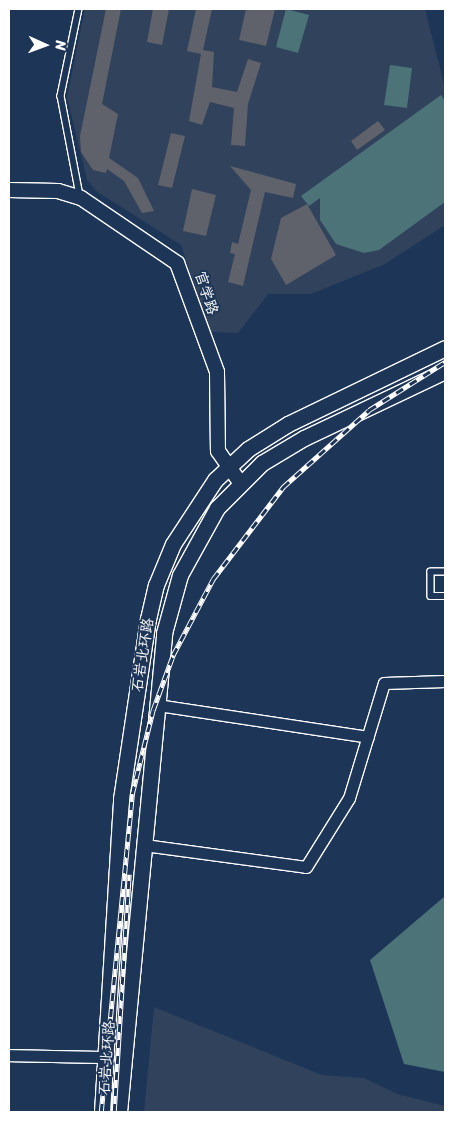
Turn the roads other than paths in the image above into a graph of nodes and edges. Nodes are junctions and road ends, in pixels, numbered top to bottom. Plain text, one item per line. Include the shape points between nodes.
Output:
1 (79, 9) edge
2 (9, 190) edge
3 (81, 198) junction
4 (445, 348) edge
5 (445, 370) edge
6 (227, 466) junction
7 (240, 483) junction
8 (445, 572) edge
9 (445, 596) edge
10 (445, 681) edge
11 (156, 705) junction
12 (368, 737) junction
13 (144, 845) junction
14 (9, 1055) edge
15 (108, 1058) junction
16 (102, 1112) edge
17 (119, 1112) edge

1 - 3 lane via 61,96
2 - 3 street, 官学路 via 58,190
3 - 6 street, 官学路 via 141,235 181,269 217,372 215,437 218,452
4 - 6 main road, 石岩北环路 via 288,424
5 - 7 main road, 石岩北环路 via 282,450
6 - 7 street, 官学路
6 - 15 main road, 石岩北环路 via 178,535 156,585 148,619 121,799
7 - 11 main road, 石岩北环路 via 202,530 175,588 167,615
8 - 9 lane via 432,572 431,596
10 - 12 street via 384,683
11 - 12 street
11 - 13 main road, 石岩北环路
12 - 13 street via 349,798 306,866
13 - 17 main road, 石岩北环路
14 - 15 street
15 - 16 main road, 石岩北环路

